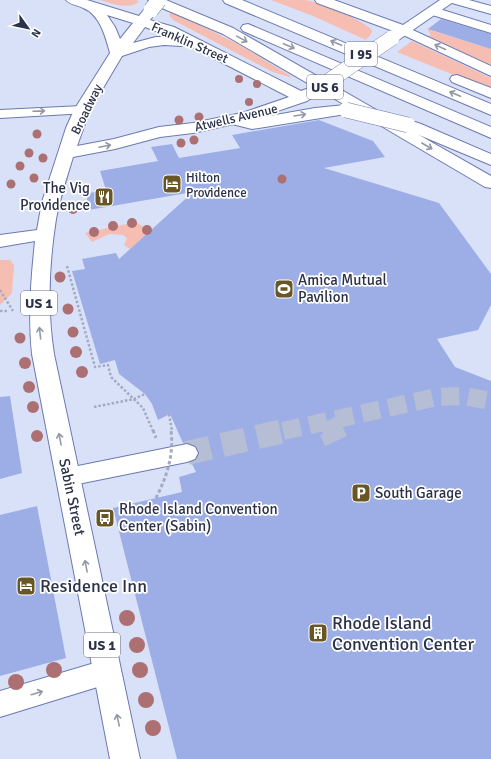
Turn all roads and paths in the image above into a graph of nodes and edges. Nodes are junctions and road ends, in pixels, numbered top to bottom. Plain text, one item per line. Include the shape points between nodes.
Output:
1 (73, 0) edge
2 (180, 0) edge
3 (230, 0) edge
4 (260, 0) edge
5 (322, 0) edge
6 (449, 0) edge
7 (456, 0) edge
8 (90, 5) junction
9 (152, 8) edge
10 (491, 10) edge
11 (433, 11) junction
12 (491, 29) edge
13 (398, 34) junction
14 (202, 46) junction
15 (117, 53) junction
16 (404, 58) dead end
17 (489, 71) edge
18 (447, 75) dead end
19 (365, 79) junction
20 (491, 93) edge
21 (308, 94) junction
22 (82, 110) junction
23 (346, 110) junction
24 (491, 110) edge
25 (0, 114) edge
26 (234, 120) junction
27 (491, 133) edge
28 (491, 144) edge
29 (69, 145) junction
30 (491, 160) edge
31 (491, 183) edge
32 (45, 234) junction
33 (0, 242) edge
34 (67, 266) dead end
35 (0, 290) edge
36 (0, 311) edge
37 (9, 311) dead end
38 (14, 311) dead end
39 (144, 394) dead end
40 (134, 399) junction
41 (94, 407) dead end
42 (169, 414) dead end
43 (156, 438) dead end
44 (187, 452) tunnel mouth
45 (68, 477) junction
46 (156, 498) dead end
47 (108, 672) junction
48 (0, 704) edge
49 (125, 759) edge

1 - 8 main road, Franklin Street
2 -> 19 main road, I 95
24 -> 3 main road, I 95
4 - 16 main road
5 - 13 main road
6 - 11 main road, Atwells Avenue
7 - 10 street
8 - 9 main road, Franklin Street
8 - 15 main road via 110,26
9 - 14 main road, Franklin Street via 169,30
9 - 15 main road, Broadway / US 1
9 -> 31 main road, US 6 via 228,31
11 - 12 street
11 - 13 main road, Atwells Avenue
17 -> 13 main road
13 - 21 main road, Atwells Avenue, bridge
14 - 15 main road via 170,40 151,41
14 - 21 main road, Franklin Street
15 - 22 main road, Broadway / US 1
18 - 20 main road
19 - 27 main road, I 95
19 - 28 main road via 415,108
21 - 23 main road, Franklin Street
21 - 26 main road, Atwells Avenue via 267,111
25 -> 22 street
22 - 29 main road, Broadway / US 1
26 -> 23 main road via 252,124
23 - 30 main road, Franklin Street, bridge via 429,132
26 - 29 main road, Atwells Avenue via 159,132 115,144
29 - 32 main road, Broadway / US 1 via 49,208
32 - 33 main road
45 -> 32 main road, Sabin Street / US 1 via 39,324
34 - 40 path via 95,367 108,365 111,377
35 - 38 path
36 - 37 path
39 - 40 path
40 - 41 path
40 - 43 path via 143,408
42 - 46 path, bridge via 173,432 172,451 166,478
44 - 45 street
47 -> 45 main road, Sabin Street / US 1
48 -> 47 street
49 -> 47 main road, Sabin Street / US 1

